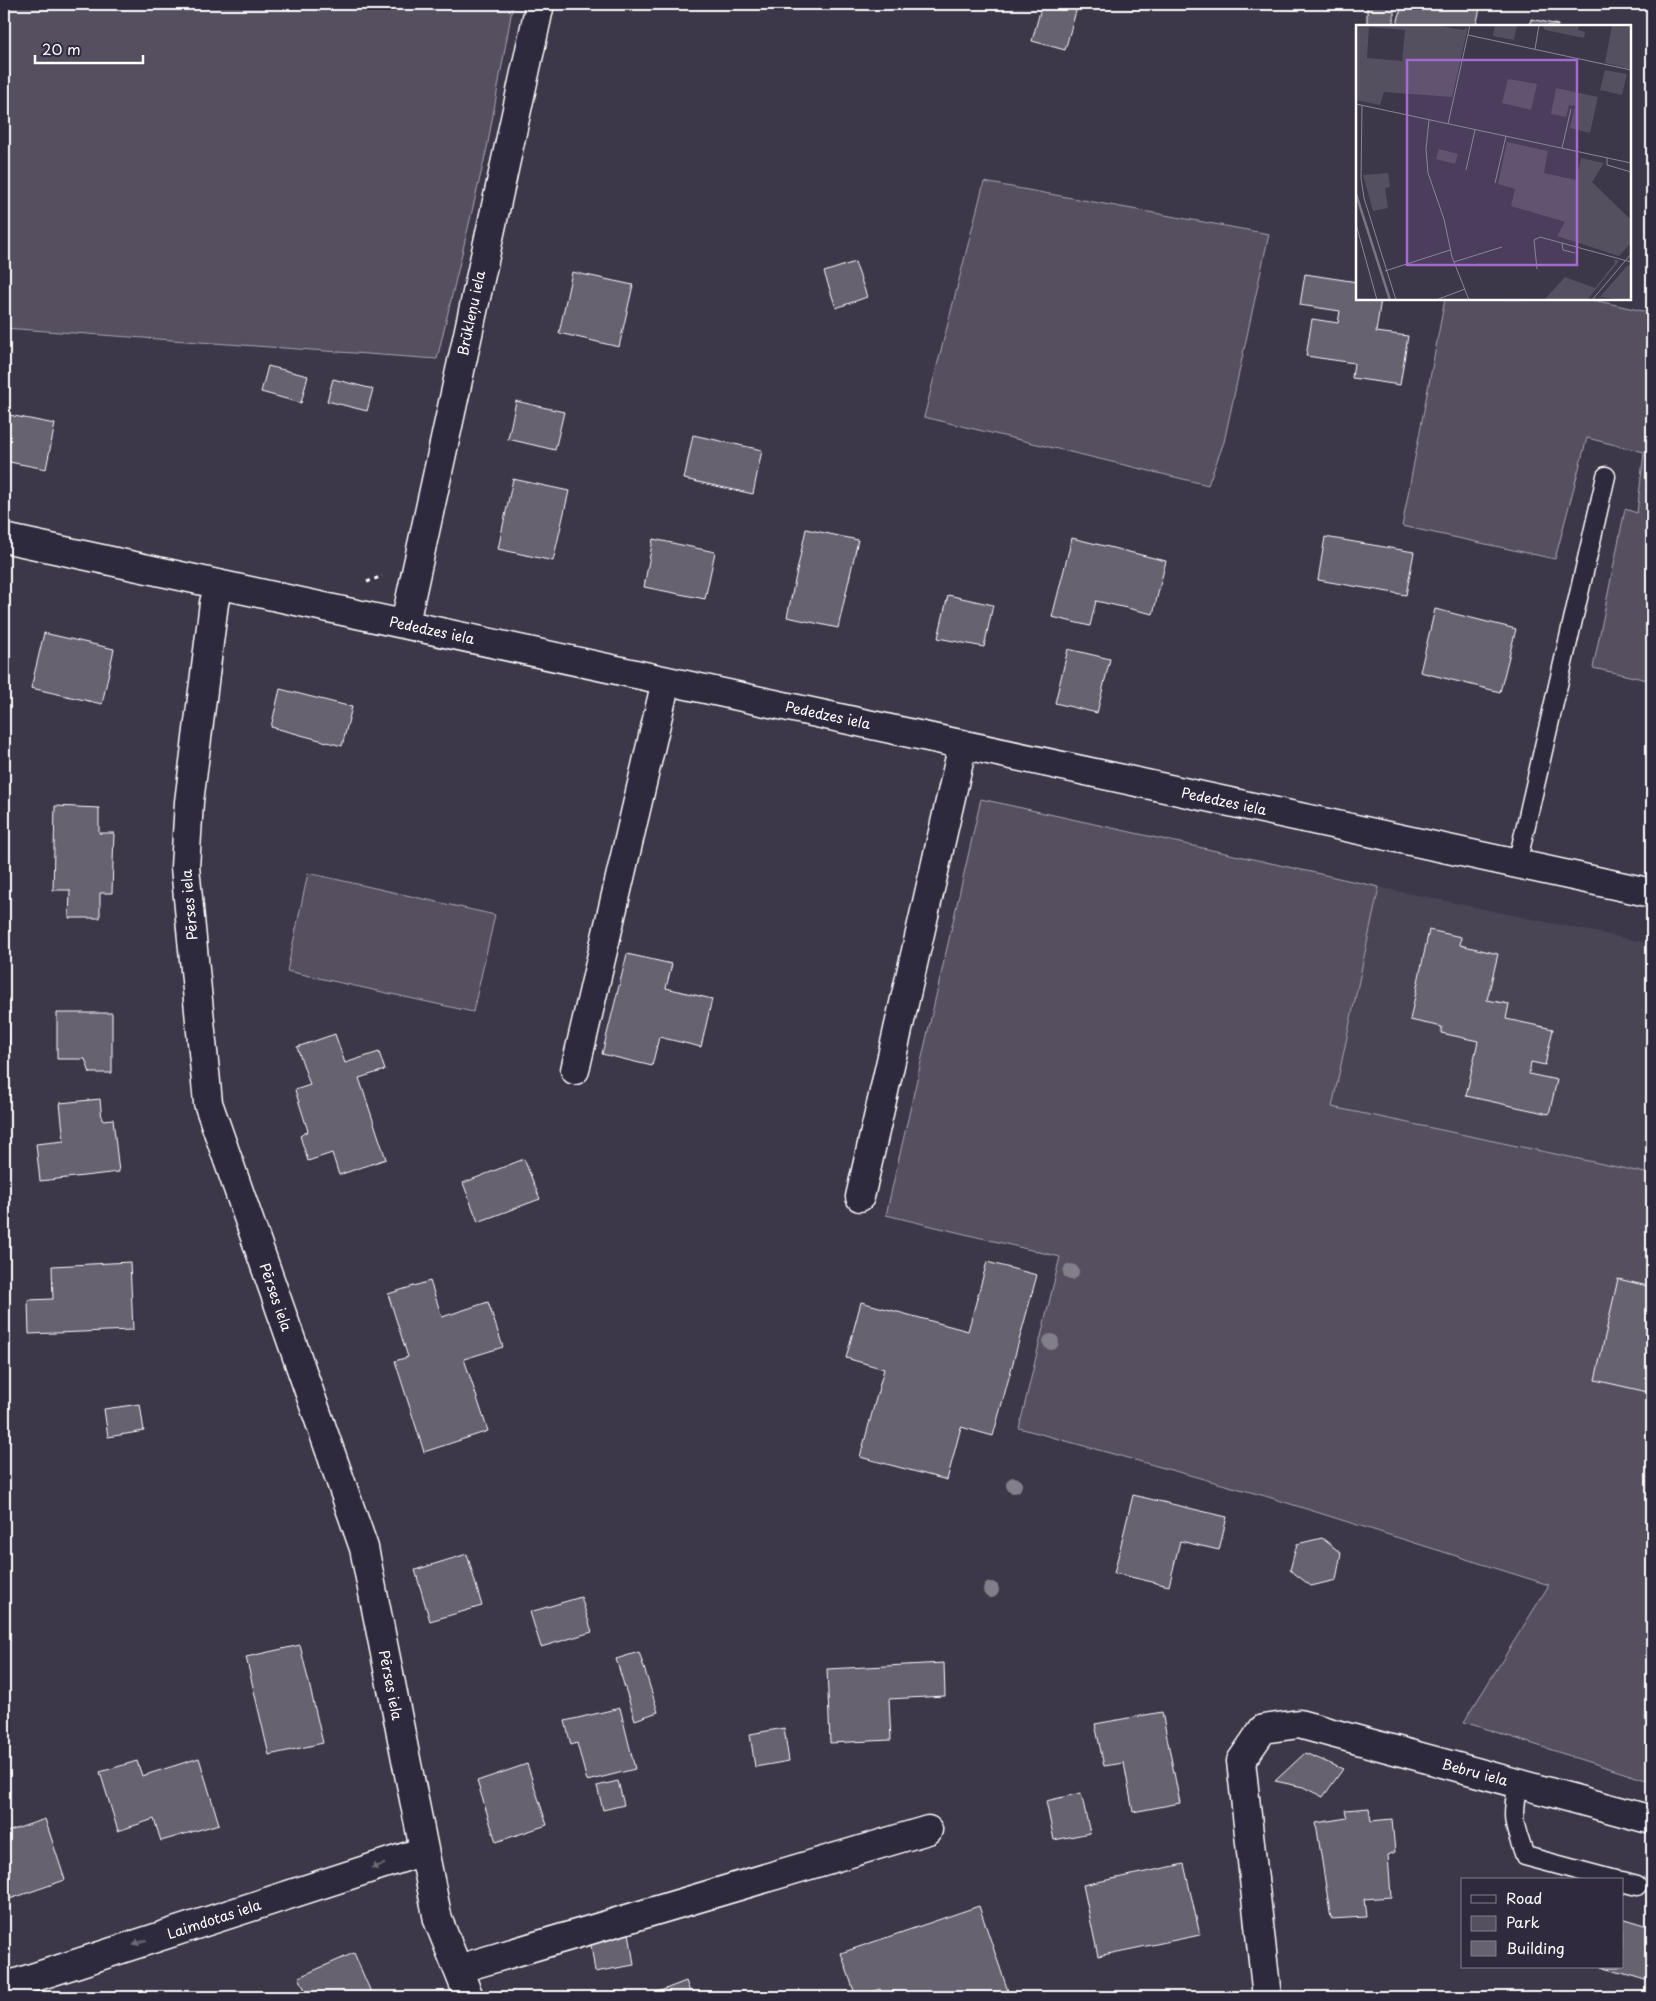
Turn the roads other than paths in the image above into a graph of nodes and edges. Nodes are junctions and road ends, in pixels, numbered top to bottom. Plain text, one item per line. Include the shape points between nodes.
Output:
1 (540, 4) edge
2 (1606, 476) dead end
3 (4, 538) edge
4 (219, 584) junction
5 (405, 623) junction
6 (666, 681) junction
7 (963, 744) junction
8 (1516, 864) junction
9 (1652, 893) edge
10 (575, 1070) dead end
11 (860, 1197) dead end
12 (1518, 1784) junction
13 (1652, 1820) edge
14 (928, 1830) dead end
15 (424, 1850) junction
16 (1608, 1878) edge
17 (458, 1969) junction
18 (4, 1987) edge
19 (469, 1997) edge
20 (1267, 1997) edge

1 - 5 street, Brūkleņu iela
2 - 8 lane
3 - 4 street, Pededzes iela
4 - 5 street, Pededzes iela
4 - 15 street, Pērses iela via 190,793 185,867 208,1103 364,1548
5 - 6 street, Pededzes iela
6 - 7 street, Pededzes iela
6 - 10 street
7 - 8 street, Pededzes iela
7 - 11 street
8 - 9 street, Pededzes iela
12 - 13 street, Bebru iela
12 - 16 lane via 1514,1825 1525,1856
12 - 20 street, Bebru iela via 1299,1724 1263,1729 1241,1761
14 - 17 street
15 - 17 street, Pērses iela via 438,1920
15 -> 18 street, Laimdotas iela
17 - 19 street, Pērses iela

